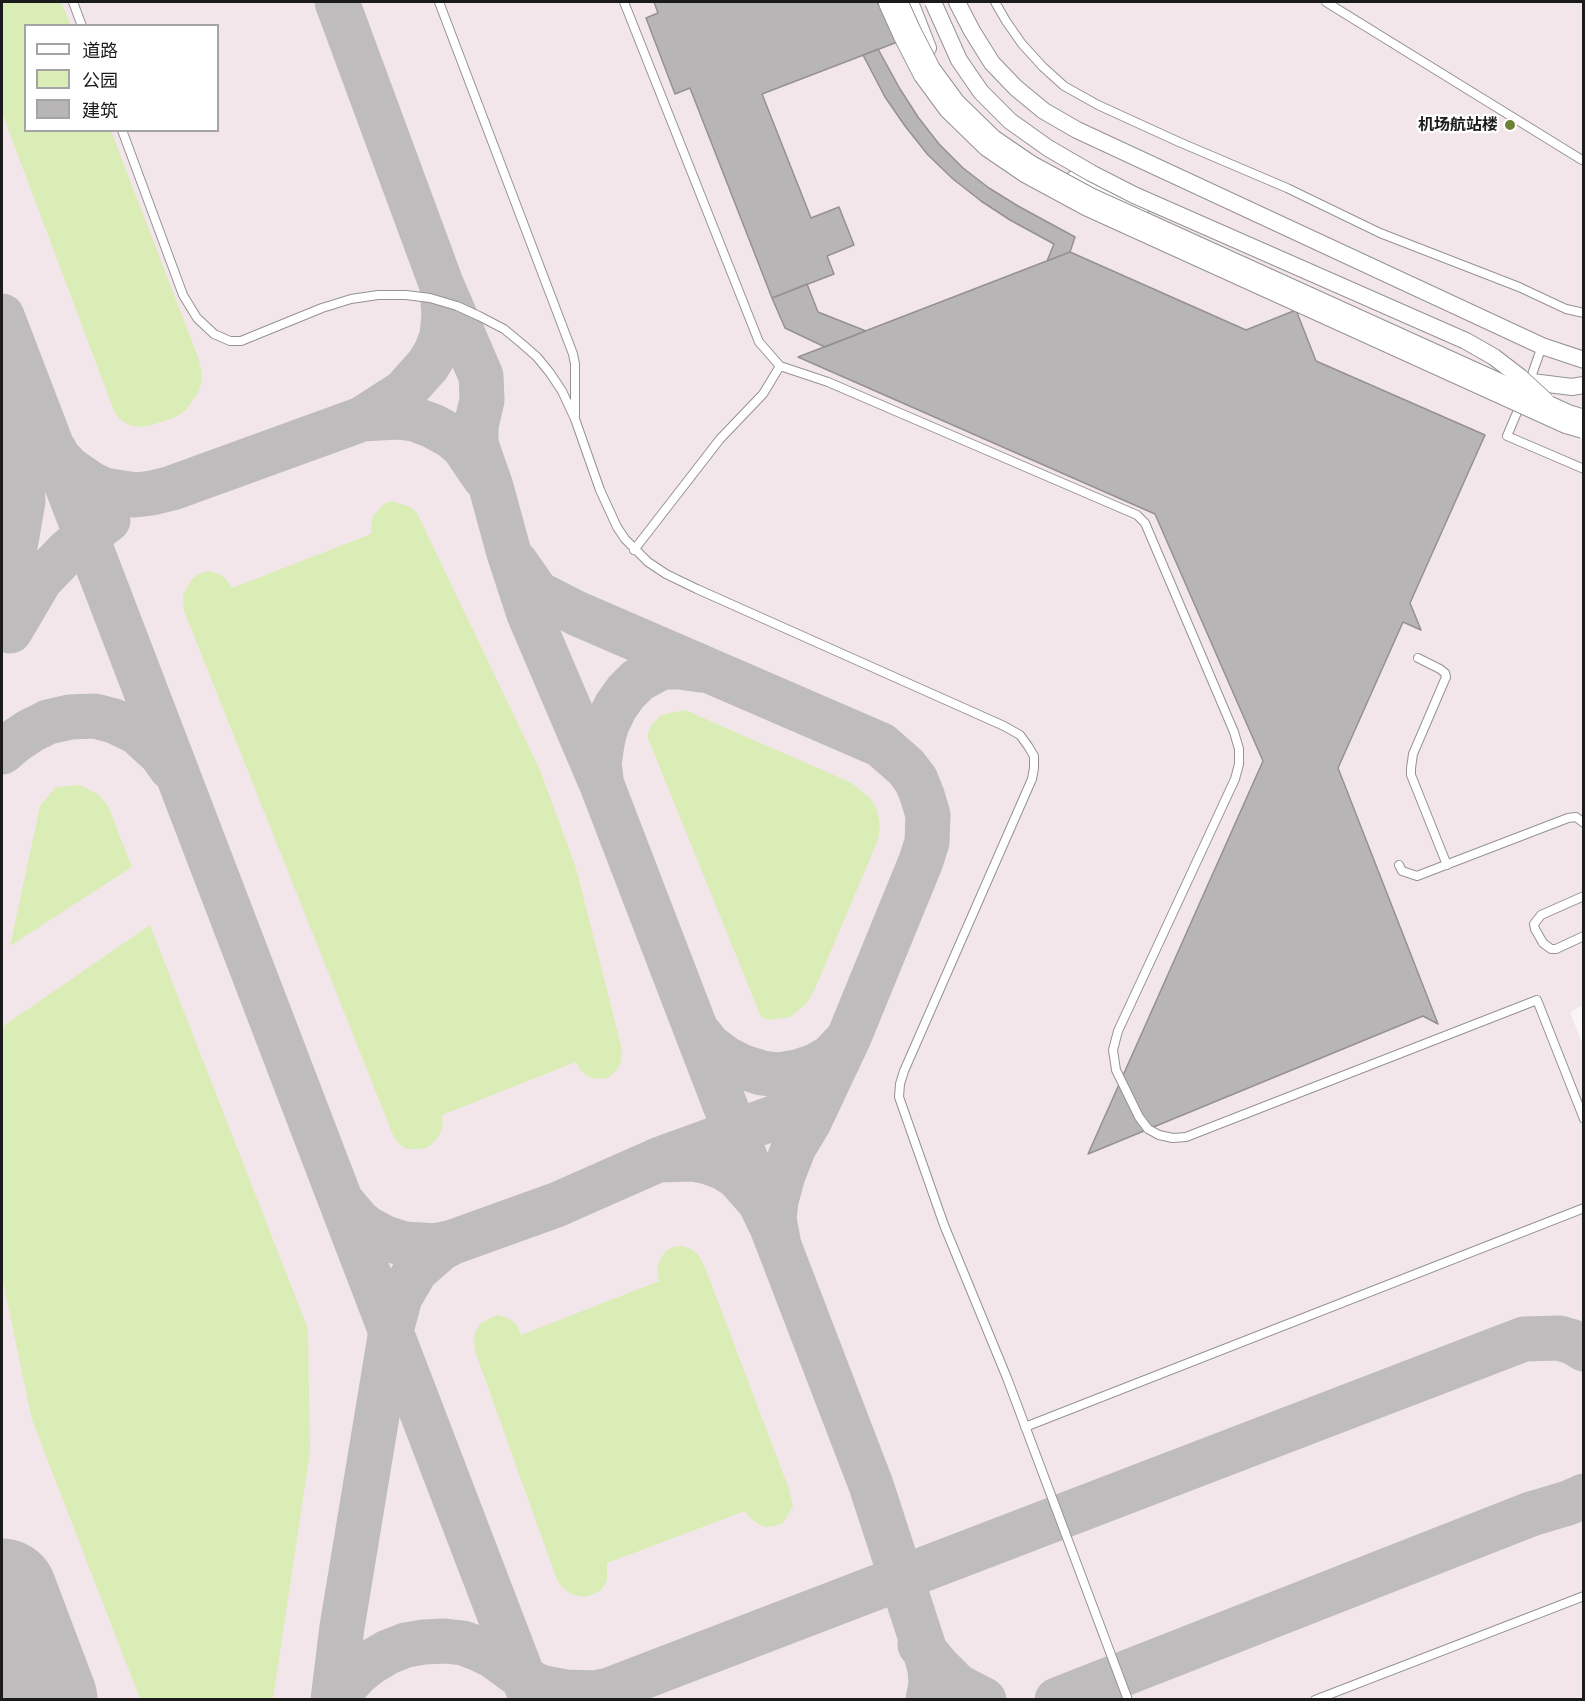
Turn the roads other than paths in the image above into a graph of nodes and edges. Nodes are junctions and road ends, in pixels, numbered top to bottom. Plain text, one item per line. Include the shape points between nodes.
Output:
1 (74, 2) edge
2 (439, 2) edge
3 (624, 2) edge
4 (893, 2) edge
5 (910, 2) edge
6 (933, 2) edge
7 (957, 2) edge
8 (995, 2) edge
9 (1326, 2) edge
10 (81, 24) edge
11 (123, 132) edge
12 (1582, 160) edge
13 (1584, 313) edge
14 (1542, 346) junction
15 (1584, 360) edge
16 (780, 366) junction
17 (1530, 381) junction
18 (1584, 386) edge
19 (575, 419) junction
20 (1575, 422) edge
21 (1584, 469) edge
22 (634, 550) junction
23 (1418, 657) dead end
24 (1584, 823) edge
25 (1399, 866) dead end
26 (1447, 866) junction
27 (1584, 896) edge
28 (1584, 936) edge
29 (1584, 1119) edge
30 (1584, 1208) edge
31 (1025, 1427) junction
32 (1584, 1596) edge
33 (1128, 1700) edge
34 (1315, 1700) edge

1 - 10 lane
2 - 19 lane via 573,354
3 - 16 lane via 759,342
4 - 20 highway, bridge via 927,72 952,106 990,142 1028,169 1089,202
5 - 17 street via 932,58 984,124 1038,162 1506,378
6 - 20 street, bridge via 959,60 981,92 1010,121 1048,148 1134,195 1466,341 1494,357
7 - 14 street via 992,63 1044,111 1077,130
8 - 13 lane via 1022,44 1043,67 1064,86 1098,105 1380,233
9 - 12 lane
11 - 19 lane via 183,296 197,318 214,334 241,341 351,299 378,295 430,298 479,316 521,343 550,373
14 - 15 street
14 - 17 lane
16 - 22 lane via 763,394 720,439
16 - 29 lane via 828,382 1126,510 1145,523 1239,748 1235,779 1118,1031 1113,1050 1116,1070 1148,1129 1173,1138 1186,1137 1537,1000
17 - 18 street
17 - 21 lane via 1508,436
19 - 22 lane via 609,512
22 - 31 lane via 666,574 697,589 1004,726 1020,735 1034,756 1027,792 904,1071 899,1097 944,1225
23 - 26 lane via 1440,669 1446,677 1413,754 1411,775
24 - 26 lane via 1576,817 1568,818
25 - 26 lane via 1402,872 1417,876
27 - 28 lane via 1541,915 1534,924 1543,943 1551,949
30 - 31 lane
31 - 33 lane
32 - 34 lane

